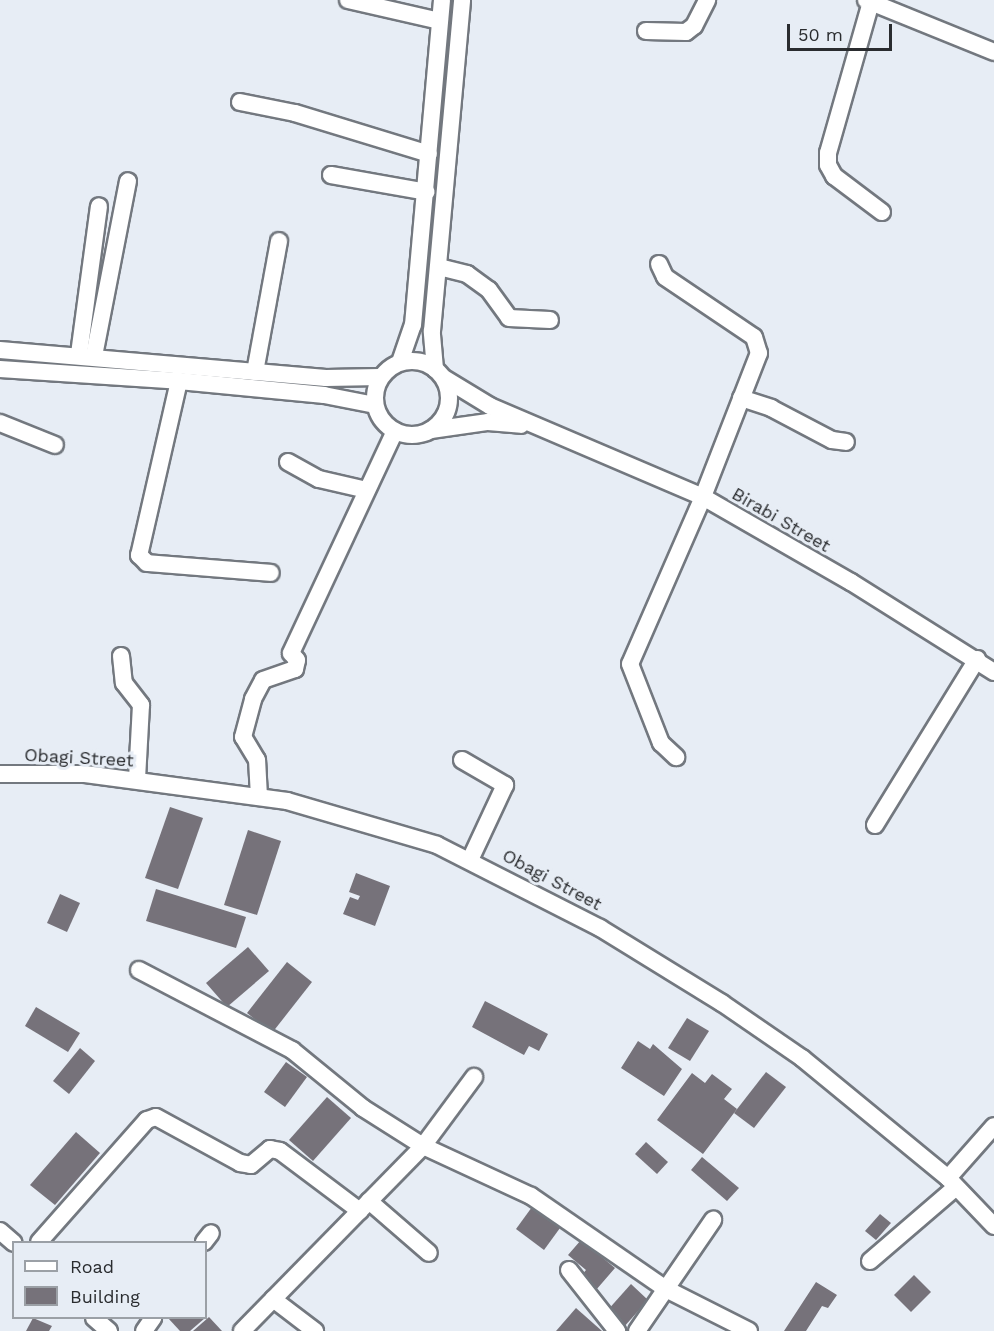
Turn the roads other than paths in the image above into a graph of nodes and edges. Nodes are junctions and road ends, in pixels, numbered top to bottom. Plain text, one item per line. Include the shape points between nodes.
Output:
1 (348, 0) edge
2 (442, 0) edge
3 (462, 0) edge
4 (707, 0) edge
5 (869, 1) edge
6 (440, 21) junction
7 (646, 31) dead end
8 (994, 52) edge
9 (240, 102) dead end
10 (429, 154) junction
11 (331, 175) dead end
12 (128, 181) dead end
13 (427, 192) junction
14 (99, 206) dead end
15 (882, 212) dead end
16 (279, 242) dead end
17 (659, 264) dead end
18 (439, 267) junction
19 (550, 320) dead end
20 (0, 350) edge
21 (87, 355) junction
22 (400, 362) junction
23 (0, 369) edge
24 (255, 372) junction
25 (440, 373) junction
26 (380, 377) junction
27 (179, 381) junction
28 (741, 398) junction
29 (375, 405) junction
30 (0, 423) edge
31 (537, 427) junction
32 (395, 430) junction
33 (430, 431) junction
34 (846, 442) dead end
35 (55, 445) dead end
36 (288, 462) dead end
37 (367, 490) junction
38 (703, 497) junction
39 (271, 573) dead end
40 (121, 656) dead end
41 (977, 659) junction
42 (994, 672) edge
43 (676, 757) dead end
44 (462, 760) dead end
45 (0, 774) edge
46 (137, 780) junction
47 (259, 797) junction
48 (875, 825) dead end
49 (470, 860) junction
50 (139, 970) dead end
51 (474, 1077) dead end
52 (994, 1126) edge
53 (423, 1146) junction
54 (952, 1183) junction
55 (364, 1206) junction
56 (713, 1220) dead end
57 (994, 1226) edge
58 (0, 1231) edge
59 (12, 1241) edge
60 (40, 1241) edge
61 (429, 1253) dead end
62 (870, 1261) dead end
63 (569, 1270) dead end
64 (666, 1289) junction
65 (273, 1299) junction
66 (96, 1319) edge
67 (109, 1331) edge
68 (242, 1331) edge
69 (315, 1331) edge
70 (617, 1331) edge
71 (637, 1331) edge
72 (749, 1331) edge

1 - 6 street
2 - 6 street
3 - 18 street
4 - 7 street via 694,26 686,32
5 - 8 street
5 - 15 street via 828,165 834,176
6 - 10 street
9 - 10 street via 295,113
10 - 13 street
11 - 13 street
12 - 21 street
13 - 22 street via 413,325
14 - 21 street
16 - 24 street
17 - 28 street via 665,277 754,337 759,353
18 - 19 street via 467,274 489,290 509,318
18 - 25 street via 432,331
20 - 21 street
21 - 24 street
22 - 25 street via 412,360
22 - 26 street
23 - 27 street
24 - 26 street
25 - 31 street via 490,406
25 - 33 street via 450,402
26 - 29 street
27 - 29 street via 351,398
27 - 39 street via 139,555 147,563
28 - 34 street via 771,408 832,440
28 - 38 street
29 - 32 street via 382,420
30 - 35 street
31 - 33 street via 488,422
31 - 38 street, Birabi Street via 636,465
32 - 33 street via 406,435
32 - 37 street
36 - 37 street via 319,479
37 - 47 street via 291,653 297,660 295,669 263,680 243,737 256,760
38 - 41 street, Birabi Street
38 - 43 street via 630,664 661,742
40 - 46 street via 124,683 141,705
41 - 42 street, Birabi Street
41 - 48 street
44 - 49 street via 505,785
45 - 46 street, Obagi Street via 85,774
46 - 47 street, Obagi Street
47 - 49 street, Obagi Street via 374,825
49 - 54 street, Obagi Street via 600,928 722,1003 802,1058
50 - 53 street via 292,1050 363,1108
51 - 53 street
52 - 54 street
53 - 55 street
53 - 64 street via 531,1196
54 - 57 street, Obagi Street
54 - 62 street
55 - 60 street via 280,1151 270,1149 251,1165 240,1163 156,1117 147,1120
55 - 61 street
55 - 65 street
56 - 64 street
58 - 59 street
63 - 70 street
64 - 71 street
64 - 72 street
65 - 68 street
65 - 69 street
66 - 67 street

